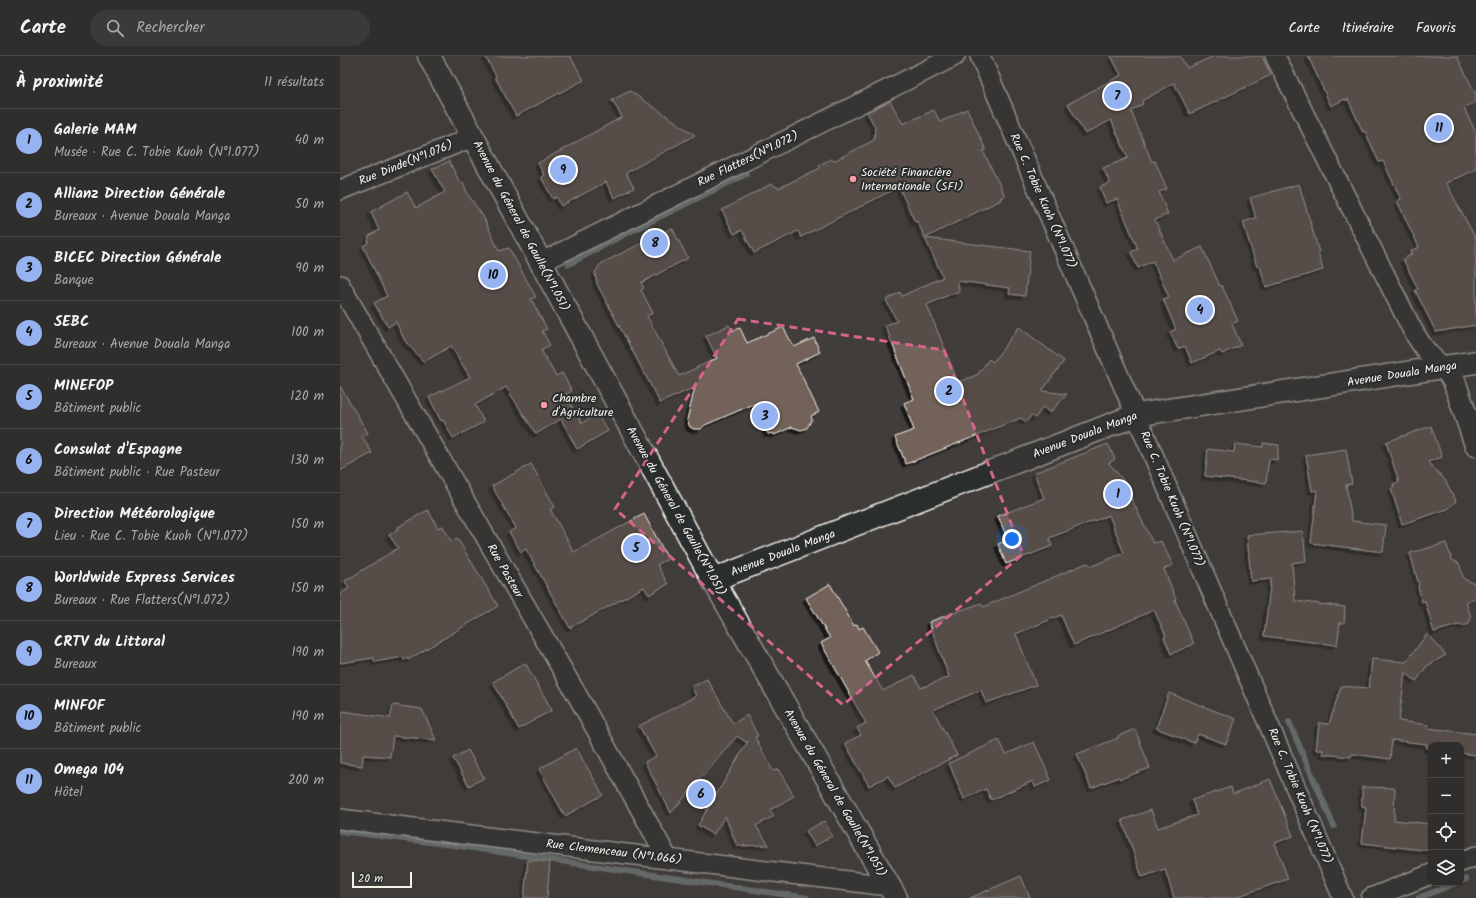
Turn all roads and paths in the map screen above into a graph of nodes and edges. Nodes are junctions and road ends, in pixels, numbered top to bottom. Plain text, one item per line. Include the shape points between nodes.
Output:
1 (429, 56) edge
2 (955, 56) edge
3 (980, 56) edge
4 (1275, 56) edge
5 (473, 137) junction
6 (340, 190) edge
7 (540, 263) junction
8 (340, 285) edge
9 (1476, 362) edge
10 (1445, 368) junction
11 (1136, 415) junction
12 (1476, 445) edge
13 (713, 580) junction
14 (340, 819) edge
15 (1476, 856) edge
16 (668, 859) junction
17 (1464, 861) edge
18 (1428, 875) edge
19 (892, 892) edge
20 (1343, 898) edge
21 (1371, 898) edge

1 - 5 main road, Avenue du Géneral de Gaulle(N°1.051)
2 - 7 street, Rue Flatters(N°1.072)
3 - 11 street, Rue C. Tobie Kuoh (N°1.077)
4 - 10 street via 1412,328 1430,356
5 - 6 street, Rue Dinde(N°1.076)
5 - 7 main road, Avenue du Géneral de Gaulle(N°1.051)
7 - 13 main road, Avenue du Géneral de Gaulle(N°1.051)
8 - 16 street, Rue Pasteur via 582,702
9 - 10 main road, Avenue Douala Manga
10 - 11 main road, Avenue Douala Manga
10 - 12 main road via 1454,381
11 - 13 main road, Avenue Douala Manga
11 - 20 street, Rue C. Tobie Kuoh (N°1.077)
13 - 19 main road, Avenue du Géneral de Gaulle(N°1.051)
14 - 16 street, Rue Clemenceau (N°1.066)
15 - 17 street
16 - 19 street, Rue Clemenceau (N°1.066)
18 - 21 street

